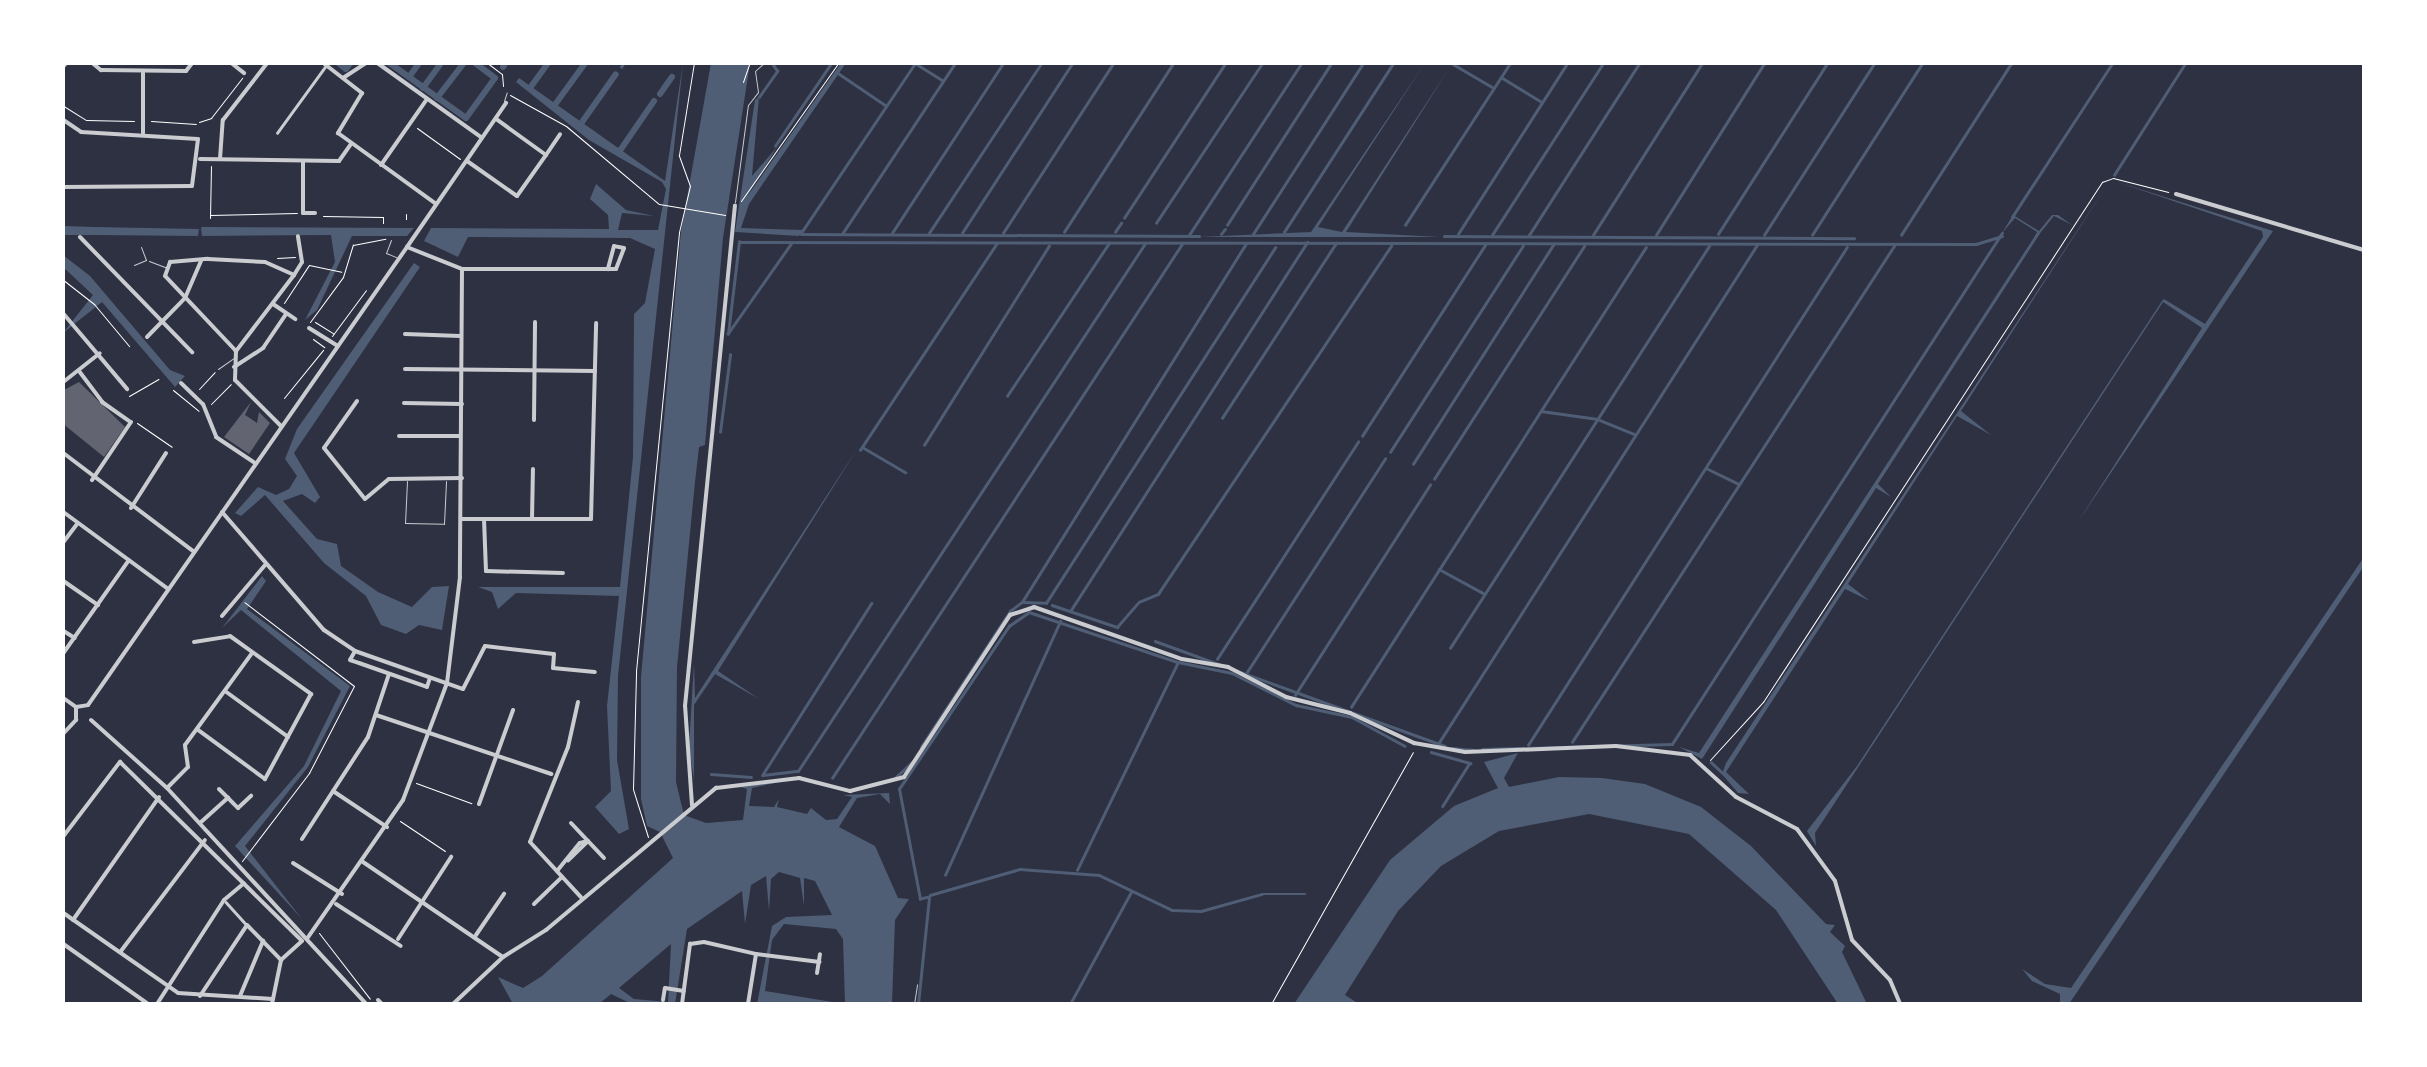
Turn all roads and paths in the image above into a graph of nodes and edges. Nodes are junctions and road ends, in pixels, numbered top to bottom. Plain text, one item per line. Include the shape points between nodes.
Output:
1 (92, 62) edge
2 (193, 62) edge
3 (230, 62) edge
4 (268, 62) edge
5 (368, 62) edge
6 (376, 62) edge
7 (486, 62) edge
8 (694, 62) edge
9 (750, 62) edge
10 (766, 62) edge
11 (838, 62) edge
12 (324, 64) edge
13 (738, 70) dead end
14 (144, 71) junction
15 (244, 72) joint
16 (746, 73) junction
17 (343, 78) junction
18 (743, 82) dead end
19 (507, 92) joint
20 (512, 96) dead end
21 (427, 99) junction
22 (506, 103) joint
23 (62, 105) edge
24 (62, 119) edge
25 (496, 119) junction
26 (143, 121) junction
27 (410, 124) junction
28 (143, 133) junction
29 (277, 133) dead end
30 (560, 134) dead end
31 (482, 138) junction
32 (351, 144) junction
33 (546, 154) junction
34 (198, 159) junction
35 (212, 159) junction
36 (220, 159) junction
37 (303, 161) junction
38 (466, 162) junction
39 (381, 164) junction
40 (62, 187) edge
41 (2176, 194) joint
42 (744, 198) dead end
43 (436, 204) junction
44 (734, 205) joint
45 (685, 209) junction
46 (316, 213) joint
47 (300, 214) dead end
48 (406, 214) dead end
49 (728, 216) dead end
50 (406, 219) dead end
51 (384, 223) dead end
52 (298, 236) dead end
53 (80, 238) dead end
54 (391, 240) joint
55 (406, 247) junction
56 (141, 248) dead end
57 (2364, 250) edge
58 (301, 256) junction
59 (398, 259) junction
60 (146, 260) junction
61 (201, 261) junction
62 (264, 262) junction
63 (134, 265) dead end
64 (309, 265) junction
65 (301, 266) junction
66 (168, 268) junction
67 (608, 269) junction
68 (462, 270) junction
69 (342, 273) junction
70 (294, 275) junction
71 (62, 278) edge
72 (186, 298) junction
73 (283, 303) dead end
74 (273, 304) junction
75 (62, 312) edge
76 (286, 314) junction
77 (163, 320) junction
78 (295, 320) joint
79 (312, 320) junction
80 (535, 322) dead end
81 (596, 322) dead end
82 (308, 327) junction
83 (334, 334) dead end
84 (405, 334) dead end
85 (463, 336) junction
86 (147, 338) dead end
87 (129, 346) dead end
88 (338, 346) junction
89 (236, 351) junction
90 (192, 352) dead end
91 (100, 353) junction
92 (234, 358) junction
93 (234, 368) junction
94 (218, 369) joint
95 (405, 369) dead end
96 (79, 370) junction
97 (462, 370) junction
98 (534, 371) junction
99 (595, 371) junction
100 (158, 378) dead end
101 (62, 383) edge
102 (181, 383) dead end
103 (127, 389) joint
104 (193, 395) junction
105 (358, 401) dead end
106 (404, 403) dead end
107 (462, 404) junction
108 (534, 420) dead end
109 (131, 422) junction
110 (281, 426) junction
111 (399, 436) dead end
112 (462, 436) junction
113 (62, 452) edge
114 (166, 453) joint
115 (255, 463) junction
116 (533, 469) dead end
117 (407, 476) junction
118 (446, 478) junction
119 (462, 478) junction
120 (92, 480) junction
121 (131, 508) junction
122 (62, 511) edge
123 (222, 512) junction
124 (484, 518) junction
125 (461, 519) junction
126 (532, 519) junction
127 (78, 522) junction
128 (62, 544) edge
129 (193, 551) junction
130 (129, 560) junction
131 (266, 564) junction
132 (563, 574) dead end
133 (62, 580) edge
134 (168, 589) junction
135 (244, 601) dead end
136 (98, 605) junction
137 (222, 616) dead end
138 (62, 630) edge
139 (75, 638) junction
140 (194, 642) dead end
141 (355, 651) junction
142 (252, 653) junction
143 (62, 655) edge
144 (594, 672) dead end
145 (390, 674) junction
146 (430, 678) junction
147 (447, 684) junction
148 (225, 691) junction
149 (62, 697) edge
150 (578, 702) dead end
151 (88, 704) junction
152 (76, 706) junction
153 (512, 710) dead end
154 (376, 715) junction
155 (76, 720) junction
156 (91, 720) junction
157 (196, 729) junction
158 (433, 733) junction
159 (62, 735) edge
160 (288, 737) junction
161 (1414, 744) junction
162 (496, 755) junction
163 (1704, 764) junction
164 (553, 775) junction
165 (413, 782) junction
166 (167, 788) junction
167 (219, 788) dead end
168 (333, 791) junction
169 (252, 796) dead end
170 (159, 797) junction
171 (228, 798) junction
172 (479, 805) joint
173 (692, 805) junction
174 (393, 817) junction
175 (200, 823) junction
176 (571, 823) dead end
177 (386, 827) junction
178 (62, 838) edge
179 (302, 839) dead end
180 (205, 840) junction
181 (649, 840) junction
182 (588, 842) junction
183 (452, 856) joint
184 (604, 858) dead end
185 (244, 860) dead end
186 (293, 862) dead end
187 (363, 862) junction
188 (557, 871) junction
189 (562, 877) junction
190 (245, 881) junction
191 (342, 894) junction
192 (504, 894) dead end
193 (581, 897) junction
194 (224, 900) junction
195 (424, 900) junction
196 (336, 904) junction
197 (534, 904) dead end
198 (62, 912) edge
199 (73, 920) junction
200 (247, 924) junction
201 (316, 930) junction
202 (476, 935) junction
203 (308, 937) junction
204 (398, 939) dead end
205 (263, 941) junction
206 (62, 943) edge
207 (401, 946) dead end
208 (120, 953) junction
209 (756, 954) junction
210 (820, 954) dead end
211 (503, 957) junction
212 (282, 960) junction
213 (819, 962) junction
214 (818, 973) dead end
215 (918, 984) dead end
216 (165, 986) junction
217 (682, 990) junction
218 (200, 996) junction
219 (368, 996) dead end
220 (240, 998) junction
221 (663, 1000) dead end
222 (273, 1002) edge
223 (145, 1004) edge
224 (158, 1004) edge
225 (366, 1004) edge
226 (454, 1004) edge
227 (682, 1004) edge
228 (748, 1004) edge
229 (914, 1004) edge
230 (1271, 1004) edge
231 (1900, 1004) edge

1 - 14 street via 101,70
2 - 14 street via 186,72
3 - 15 street
4 - 36 street via 223,120
5 - 17 street
6 - 21 street
7 - 19 path via 502,74
8 - 45 path via 679,155 690,186
9 - 16 path
10 - 44 lane via 753,81 758,92 748,105
11 - 42 path
12 - 17 street
12 - 29 street
13 - 16 path
14 - 26 street
15 - 26 path via 211,118
16 - 18 path
17 - 32 street via 362,95 338,128
19 - 22 lane
20 - 45 path via 566,126 662,205
21 - 27 street
21 - 31 street
22 - 25 street
23 - 26 path via 86,120
24 - 28 street via 81,132
25 - 31 street
25 - 33 street
26 - 28 street
27 - 38 path
27 - 39 street
28 - 34 street via 196,134
30 - 33 street
31 - 38 street
32 - 37 street via 339,161
32 - 39 street
33 - 38 street via 517,196
34 - 35 street
34 - 40 street via 192,186
35 - 36 street
35 - 47 path via 210,217
36 - 37 street
37 - 46 street via 303,213
38 - 43 street
39 - 43 street
41 - 57 street
41 - 163 path via 2110,178 1763,702
43 - 55 street
44 - 173 street via 686,694
45 - 49 path
45 - 181 path via 636,672 633,789
46 - 51 path via 384,217
48 - 50 path
52 - 58 street
53 - 77 street
54 - 59 lane via 386,252
54 - 69 path via 358,240
55 - 59 street
55 - 68 street
56 - 60 lane
58 - 62 path
58 - 65 street
59 - 88 street
60 - 63 lane
60 - 66 lane
61 - 62 street
61 - 66 street via 170,262
61 - 72 street
62 - 70 street
64 - 65 path
64 - 69 path
64 - 73 path
65 - 70 street
66 - 72 street via 165,276
67 - 67 street via 618,268 624,248 614,246
67 - 68 street
68 - 85 street
69 - 79 path
70 - 74 street
71 - 87 path
72 - 77 street
72 - 89 street
74 - 76 street
74 - 89 street
75 - 91 street
76 - 78 street
76 - 93 street via 262,348
77 - 86 street
77 - 90 street
78 - 82 street
79 - 82 path
79 - 83 path
80 - 98 street
81 - 99 street
82 - 88 street
84 - 85 street
85 - 97 street
88 - 110 street
89 - 92 street
91 - 96 street
91 - 103 street
92 - 93 street
92 - 94 lane
93 - 110 street via 235,380
94 - 104 path
95 - 97 street
96 - 101 street
96 - 109 street via 102,402
97 - 98 street
97 - 107 street
98 - 99 street
98 - 108 street
99 - 126 street via 591,519
100 - 103 path via 131,400
102 - 104 street
104 - 115 street via 216,436
105 - 117 street via 324,448 365,499 389,479
106 - 107 street
107 - 112 street
109 - 114 path via 172,447
109 - 120 street
110 - 115 street
111 - 112 street
112 - 119 street
113 - 120 street
114 - 121 street
115 - 123 street
116 - 126 street
117 - 118 street
117 - 118 lane via 405,522 444,524
118 - 119 street
119 - 125 street
120 - 121 street
121 - 129 street
122 - 127 street
123 - 129 street
123 - 131 street
124 - 125 street
124 - 126 street
124 - 132 street via 486,571
125 - 147 street
127 - 128 street
127 - 130 street
129 - 134 street
130 - 134 street
130 - 136 street
131 - 137 street
131 - 141 street via 324,630
133 - 136 street
134 - 151 street
135 - 185 path via 354,686 309,774
136 - 139 street
138 - 139 street
139 - 143 street
140 - 142 street via 230,636
141 - 145 street via 350,660
141 - 146 street
142 - 148 street
142 - 160 street via 311,694
144 - 147 street via 553,668 554,654 484,646 463,689
145 - 146 street via 427,687
145 - 154 street
146 - 147 street
147 - 158 street
148 - 157 street
148 - 160 street
149 - 152 street
150 - 164 street via 568,747
151 - 152 street
151 - 156 street
152 - 155 street
153 - 162 street
154 - 158 street
154 - 168 street
155 - 156 street
155 - 159 street
156 - 166 street
157 - 160 street via 264,779
157 - 166 street via 185,745 188,768
158 - 162 street
158 - 165 street
161 - 163 street via 1465,752 1666,749
161 - 173 street via 1228,667 1026,607 1010,615 898,780 850,791 799,778 725,784
161 - 230 path
162 - 164 street
162 - 172 street
163 - 231 street via 1736,796 1782,816 1806,840 1835,880 1852,940 1890,980
164 - 188 street via 530,842
165 - 172 path
165 - 174 street
166 - 175 street
167 - 171 street
168 - 177 street
168 - 179 street
169 - 171 street via 238,808
170 - 178 street via 120,762
170 - 180 street
170 - 199 street
171 - 175 street
173 - 181 street
174 - 177 street
174 - 183 path
175 - 203 street
176 - 182 street
177 - 187 street
180 - 190 street
180 - 208 street
181 - 193 street
182 - 184 street
182 - 188 street
183 - 195 street
186 - 191 street
187 - 191 street
187 - 195 street
188 - 189 street
189 - 193 street
189 - 197 street
190 - 194 street
190 - 212 street via 302,941
191 - 196 street
192 - 202 street
193 - 211 street via 526,946
194 - 200 street
194 - 216 street
195 - 202 street
195 - 204 street
196 - 201 street
196 - 207 street
198 - 199 street
199 - 208 street
200 - 205 street
200 - 218 street
201 - 203 street
201 - 219 path
202 - 211 street
203 - 225 street
205 - 212 street
205 - 220 street
206 - 223 street
208 - 216 street
209 - 213 street
209 - 217 street via 719,942 690,944
209 - 228 street
210 - 213 street
211 - 226 street
212 - 222 street
213 - 214 street
215 - 229 lane
216 - 218 street
216 - 224 street
217 - 221 street via 667,988
217 - 227 street
218 - 220 street
220 - 222 street

